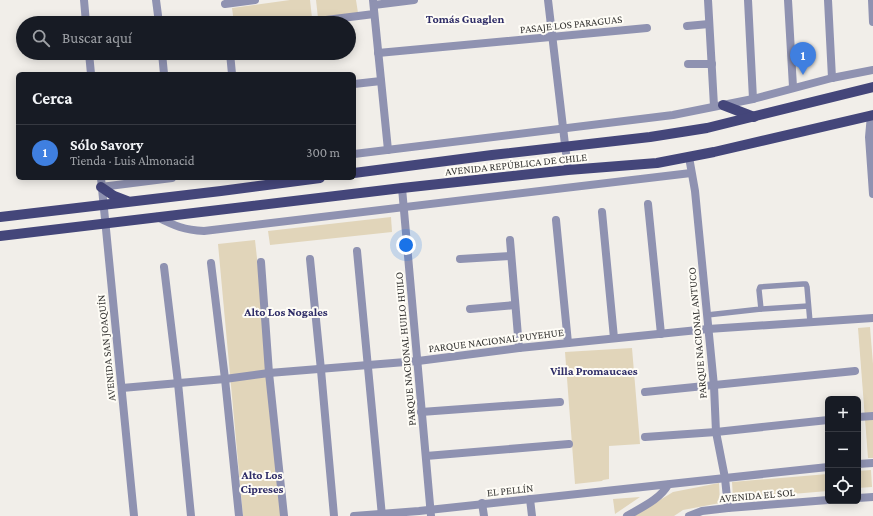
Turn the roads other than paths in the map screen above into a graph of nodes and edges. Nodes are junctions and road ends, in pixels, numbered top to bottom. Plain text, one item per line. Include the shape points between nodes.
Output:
1 (84, 0) edge
2 (156, 0) edge
3 (255, 0) edge
4 (414, 0) edge
5 (548, 0) edge
6 (708, 0) edge
7 (748, 0) edge
8 (788, 0) edge
9 (828, 0) edge
10 (872, 0) edge
11 (225, 2) edge
12 (373, 3) edge
13 (374, 14) junction
14 (85, 16) edge
15 (158, 16) edge
16 (226, 16) edge
17 (356, 16) edge
18 (873, 22) edge
19 (710, 24) junction
20 (687, 26) dead end
21 (646, 28) dead end
22 (552, 38) junction
23 (378, 53) junction
24 (90, 60) edge
25 (163, 60) edge
26 (231, 60) edge
27 (688, 64) dead end
28 (712, 64) junction
29 (873, 70) edge
30 (91, 72) edge
31 (164, 72) edge
32 (232, 72) edge
33 (832, 78) junction
34 (381, 81) junction
35 (356, 84) edge
36 (793, 87) junction
37 (873, 87) edge
38 (753, 99) junction
39 (718, 106) junction
40 (872, 112) edge
41 (754, 117) junction
42 (563, 129) junction
43 (565, 147) junction
44 (388, 150) junction
45 (356, 154) edge
46 (690, 157) junction
47 (568, 170) junction
48 (356, 173) edge
49 (691, 173) junction
50 (144, 180) edge
51 (304, 180) edge
52 (101, 183) edge
53 (402, 188) junction
54 (873, 194) edge
55 (133, 201) junction
56 (648, 204) dead end
57 (103, 205) junction
58 (403, 208) junction
59 (602, 212) dead end
60 (0, 217) edge
61 (157, 217) junction
62 (556, 220) dead end
63 (105, 224) junction
64 (0, 236) edge
65 (510, 240) dead end
66 (357, 251) dead end
67 (511, 256) junction
68 (310, 259) dead end
69 (460, 259) dead end
70 (261, 262) dead end
71 (211, 263) dead end
72 (164, 267) dead end
73 (515, 304) junction
74 (808, 306) junction
75 (470, 309) dead end
76 (761, 309) junction
77 (707, 315) junction
78 (873, 318) edge
79 (810, 322) junction
80 (708, 329) junction
81 (661, 334) junction
82 (614, 338) junction
83 (568, 342) junction
84 (519, 348) junction
85 (418, 362) junction
86 (368, 366) junction
87 (322, 370) junction
88 (855, 371) dead end
89 (269, 374) junction
90 (225, 379) junction
91 (178, 383) junction
92 (714, 386) junction
93 (122, 388) junction
94 (644, 392) dead end
95 (560, 402) dead end
96 (421, 412) junction
97 (873, 416) edge
98 (861, 417) edge
99 (825, 420) edge
100 (716, 432) junction
101 (644, 437) dead end
102 (570, 444) dead end
103 (426, 456) junction
104 (873, 463) edge
105 (861, 464) edge
106 (825, 467) edge
107 (725, 478) junction
108 (668, 485) junction
109 (873, 497) edge
110 (861, 498) edge
111 (530, 499) junction
112 (825, 500) edge
113 (482, 503) junction
114 (728, 508) junction
115 (431, 513) edge
116 (382, 515) edge
117 (134, 516) edge
118 (191, 516) edge
119 (239, 516) edge
120 (284, 516) edge
121 (334, 516) edge
122 (354, 516) edge
123 (484, 516) edge
124 (532, 516) edge
125 (627, 516) edge
126 (689, 516) edge

1 - 14 street
2 - 15 street
3 - 11 street
4 - 12 street
5 - 22 street
6 - 19 street
7 - 38 street
8 - 36 street
9 - 33 street
10 - 18 street
11 - 16 street
12 - 13 street
13 - 17 street
13 - 23 street
19 - 20 street
19 - 28 street
21 - 22 street, PASAJE LOS PARAGUAS
22 - 23 street, PASAJE LOS PARAGUAS
22 - 42 street
23 - 34 street
24 - 30 street
25 - 31 street
26 - 32 street
27 - 28 street
28 - 39 street
29 - 33 street
33 - 36 street
34 - 35 street
34 - 44 street
36 - 38 street
37 - 41 main road, AVENIDA REPÚBLICA DE CHILE
38 - 39 street
39 - 41 main road
39 - 42 street via 673,115
40 - 46 main road, AVENIDA REPÚBLICA DE CHILE
40 - 54 street via 869,136
41 - 43 main road, AVENIDA REPÚBLICA DE CHILE via 707,128
42 - 43 street
42 - 44 street
43 - 47 street
43 - 48 main road, AVENIDA REPÚBLICA DE CHILE
44 - 45 street
46 - 47 main road, AVENIDA REPÚBLICA DE CHILE via 657,163
46 - 49 street, PARQUE NACIONAL ANTUCO
47 - 53 main road, AVENIDA REPÚBLICA DE CHILE
49 - 58 street
49 - 77 street, PARQUE NACIONAL ANTUCO
50 - 52 street
51 - 55 main road
52 - 55 main road via 114,196
52 - 57 street, AVENIDA SAN JOAQUÍN
53 - 58 street, PARQUE NACIONAL HUILO HUILO
53 - 61 main road, AVENIDA REPÚBLICA DE CHILE
55 - 57 main road
56 - 81 street
57 - 60 main road
57 - 63 street, AVENIDA SAN JOAQUÍN
58 - 61 street via 204,231 179,228
58 - 85 street, PARQUE NACIONAL HUILO HUILO
59 - 82 street
61 - 63 main road, AVENIDA REPÚBLICA DE CHILE
62 - 83 street
63 - 64 main road, AVENIDA REPÚBLICA DE CHILE
63 - 93 street, AVENIDA SAN JOAQUÍN
65 - 67 street
66 - 86 street
67 - 69 street
67 - 73 street
68 - 87 street
70 - 89 street
71 - 90 street
72 - 91 street
73 - 75 street
73 - 84 street
74 - 76 lane
74 - 76 lane via 806,284 763,286 759,290
74 - 79 lane
76 - 77 lane
77 - 80 street, PARQUE NACIONAL ANTUCO
78 - 79 street, PARQUE NACIONAL PUYEHUE
79 - 80 street, PARQUE NACIONAL PUYEHUE
80 - 81 street, PARQUE NACIONAL PUYEHUE
80 - 92 street, PARQUE NACIONAL ANTUCO
81 - 82 street, PARQUE NACIONAL PUYEHUE
82 - 83 street, PARQUE NACIONAL PUYEHUE
83 - 84 street, PARQUE NACIONAL PUYEHUE
84 - 85 street, PARQUE NACIONAL PUYEHUE
85 - 86 street, PARQUE NACIONAL PUYEHUE
85 - 96 street, PARQUE NACIONAL HUILO HUILO
86 - 87 street, PARQUE NACIONAL PUYEHUE
86 - 116 street
87 - 89 street, PARQUE NACIONAL PUYEHUE
87 - 121 street
88 - 92 street
89 - 90 street, PARQUE NACIONAL PUYEHUE
89 - 120 street
90 - 91 street, PARQUE NACIONAL PUYEHUE
90 - 119 street
91 - 93 street, PARQUE NACIONAL PUYEHUE
91 - 118 street
92 - 94 street
92 - 100 street, PARQUE NACIONAL ANTUCO
93 - 117 street, AVENIDA SAN JOAQUÍN
95 - 96 street
96 - 103 street, PARQUE NACIONAL HUILO HUILO
97 - 98 street
99 - 100 street
100 - 101 street
100 - 107 street, PARQUE NACIONAL ANTUCO
102 - 103 street
103 - 115 street, PARQUE NACIONAL HUILO HUILO
104 - 105 street
106 - 107 street, EL PELLÍN
107 - 108 street, EL PELLÍN
107 - 114 street, PARQUE NACIONAL ANTUCO
108 - 111 street, EL PELLÍN
108 - 125 street via 658,498
109 - 110 street
111 - 113 street, EL PELLÍN
111 - 124 street
112 - 114 street, AVENIDA EL SOL
113 - 115 street, EL PELLÍN
113 - 123 street
114 - 126 street, AVENIDA EL SOL via 702,511
115 - 116 street, EL PELLÍN via 419,511
116 - 122 street, EL PELLÍN

